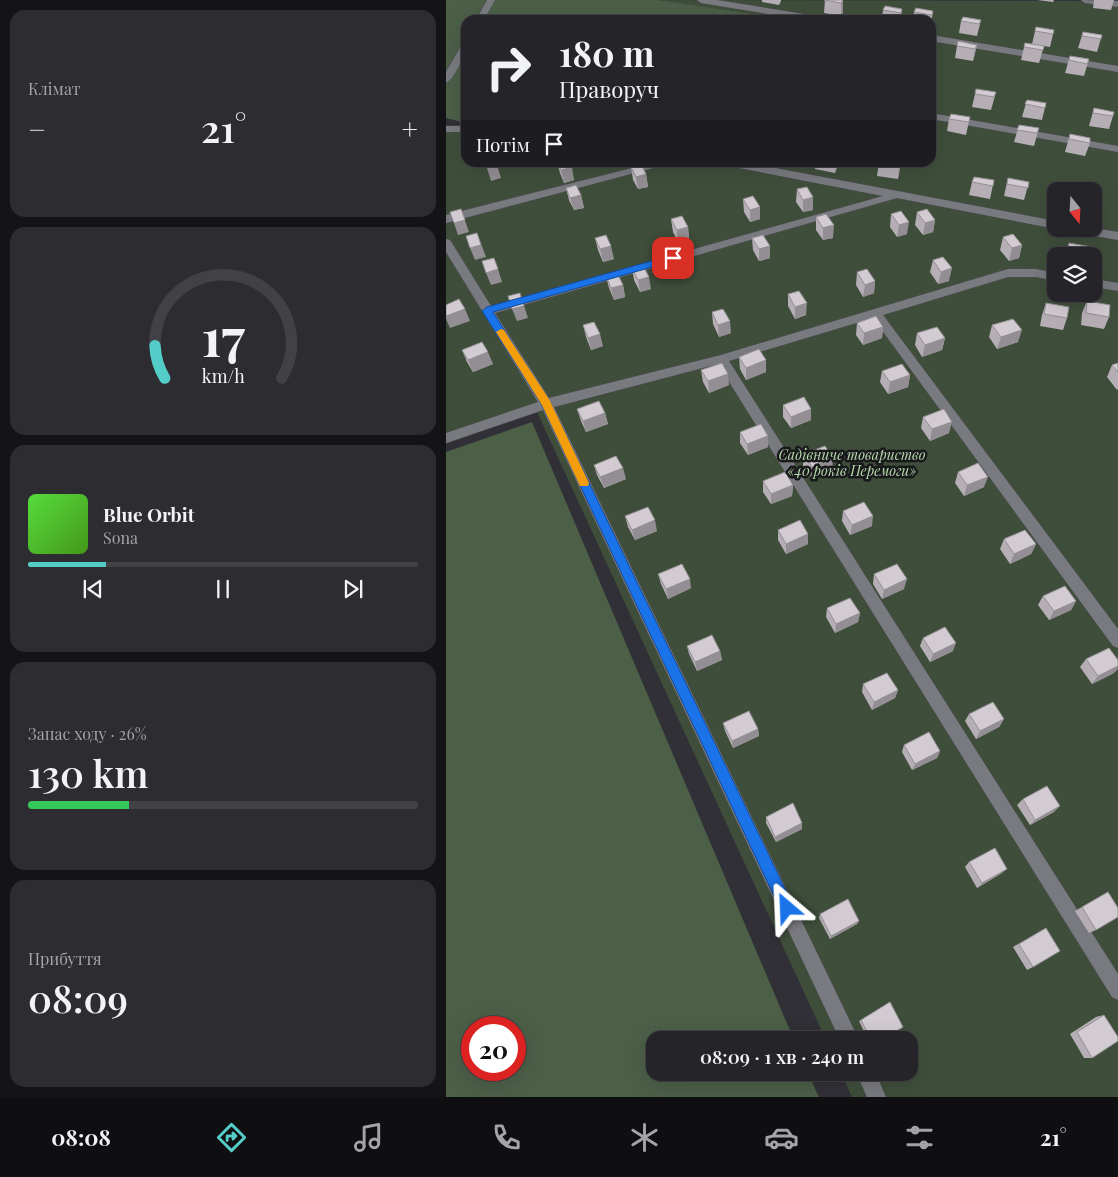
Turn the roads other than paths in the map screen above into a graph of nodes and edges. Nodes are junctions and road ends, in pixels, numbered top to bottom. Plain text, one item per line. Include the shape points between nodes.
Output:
1 (491, 0) edge
2 (701, 0) edge
3 (1085, 0) edge
4 (1118, 4) edge
5 (483, 15) edge
6 (789, 15) edge
7 (936, 39) edge
8 (461, 53) edge
9 (1118, 69) edge
10 (446, 80) edge
11 (936, 117) edge
12 (446, 129) edge
13 (461, 129) edge
14 (1118, 149) edge
15 (651, 167) edge
16 (750, 167) edge
17 (897, 195) junction
18 (446, 219) edge
19 (1047, 223) edge
20 (1102, 233) edge
21 (1118, 236) edge
22 (446, 243) edge
23 (1047, 275) edge
24 (1102, 284) edge
25 (1118, 287) edge
26 (487, 311) junction
27 (876, 314) junction
28 (721, 359) junction
29 (546, 404) junction
30 (446, 438) edge
31 (1118, 641) edge
32 (1118, 991) edge
33 (846, 1031) edge
34 (869, 1081) edge
35 (877, 1097) edge

1 - 5 lane
2 - 6 lane
3 - 4 lane
7 - 9 lane
8 - 10 lane
11 - 14 lane
12 - 13 lane
15 - 18 lane
16 - 17 lane
17 - 19 lane
17 - 26 lane
20 - 21 lane
22 - 26 lane
23 - 27 lane via 1008,274
24 - 25 lane
26 - 29 lane
27 - 28 lane
27 - 31 lane
28 - 29 lane
28 - 32 lane
29 - 30 lane
29 - 33 lane
34 - 35 lane

